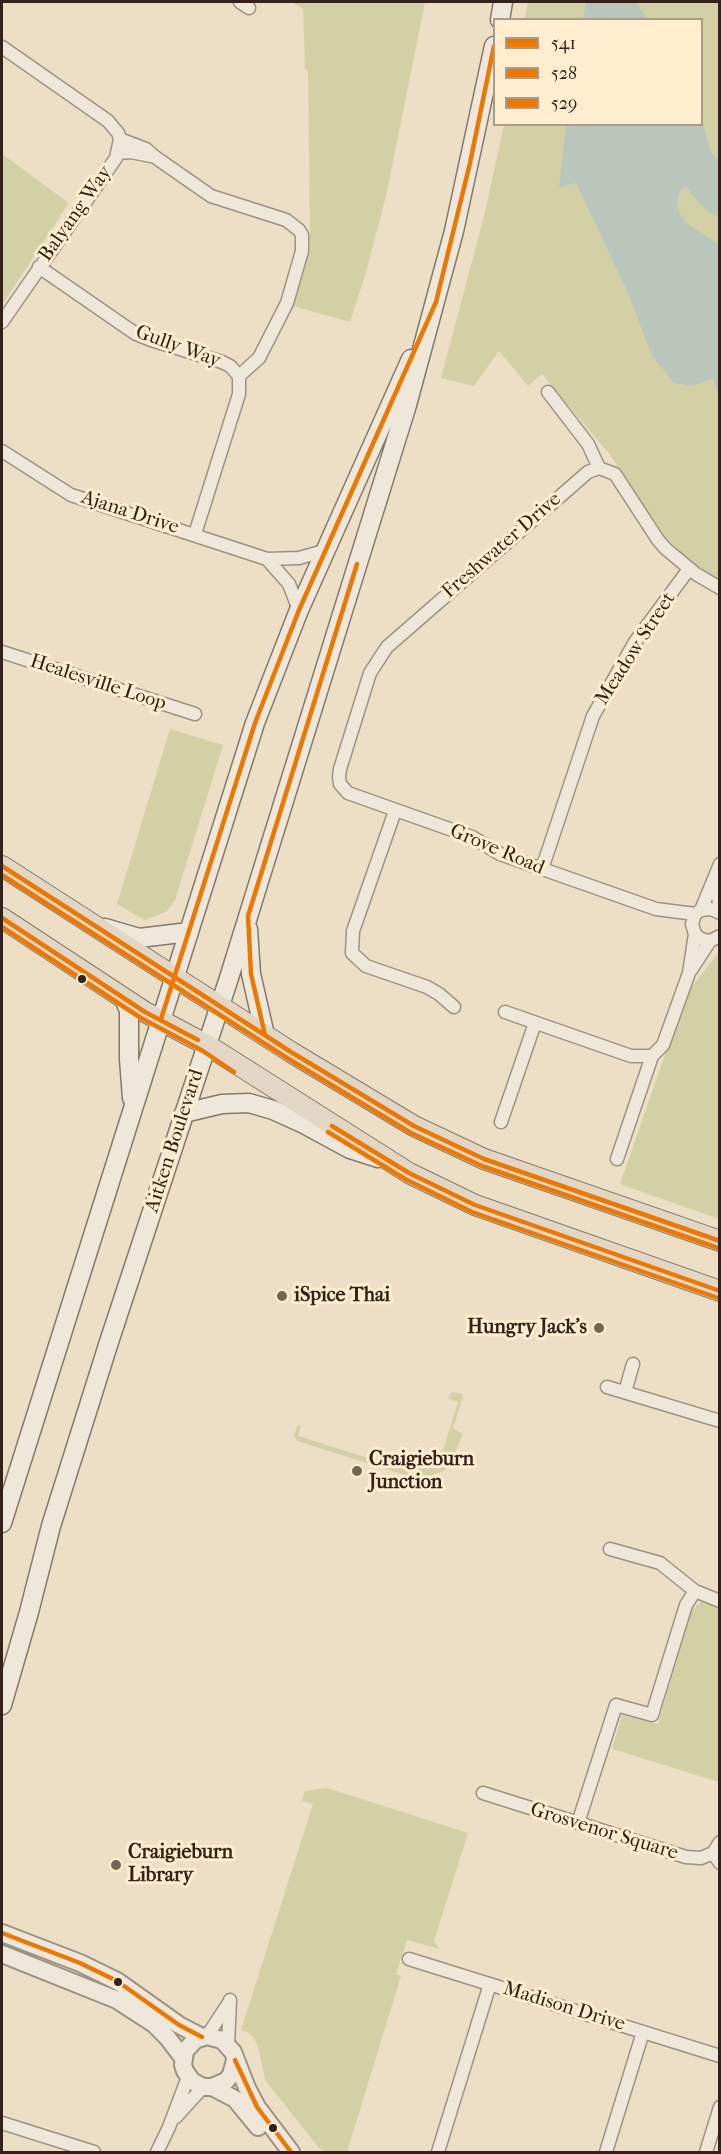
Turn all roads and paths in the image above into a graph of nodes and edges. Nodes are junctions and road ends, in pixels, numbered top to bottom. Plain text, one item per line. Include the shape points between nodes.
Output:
1 (503, 2) edge
2 (500, 18) edge
3 (2, 47) edge
4 (493, 54) edge
5 (120, 139) junction
6 (118, 153) junction
7 (154, 157) junction
8 (39, 267) junction
9 (436, 302) junction
10 (2, 322) edge
11 (239, 376) junction
12 (548, 392) dead end
13 (2, 451) edge
14 (600, 468) junction
15 (195, 534) junction
16 (324, 551) junction
17 (267, 560) junction
18 (689, 569) junction
19 (720, 588) edge
20 (299, 610) junction
21 (2, 652) edge
22 (195, 714) dead end
23 (340, 784) joint
24 (395, 811) junction
25 (720, 864) edge
26 (2, 866) edge
27 (542, 869) junction
28 (715, 877) junction
29 (657, 909) junction
30 (720, 911) edge
31 (698, 912) junction
32 (248, 916) junction
33 (2, 918) edge
34 (94, 925) junction
35 (189, 932) junction
36 (694, 932) junction
37 (717, 938) edge
38 (689, 973) junction
39 (175, 976) junction
40 (124, 998) junction
41 (219, 1005) junction
42 (454, 1007) dead end
43 (505, 1012) dead end
44 (161, 1019) junction
45 (535, 1023) junction
46 (265, 1035) junction
47 (207, 1045) junction
48 (652, 1056) junction
49 (133, 1108) junction
50 (184, 1113) junction
51 (501, 1122) dead end
52 (617, 1159) dead end
53 (391, 1163) junction
54 (720, 1241) edge
55 (720, 1291) edge
56 (633, 1364) dead end
57 (607, 1387) dead end
58 (625, 1392) junction
59 (720, 1421) edge
60 (2, 1523) edge
61 (610, 1549) dead end
62 (695, 1591) junction
63 (720, 1601) edge
64 (2, 1705) edge
65 (483, 1793) dead end
66 (578, 1823) junction
67 (720, 1842) edge
68 (716, 1858) edge
69 (2, 1933) edge
70 (2, 1954) edge
71 (409, 1959) dead end
72 (2, 1960) edge
73 (19, 1960) junction
74 (490, 1984) junction
75 (643, 2032) junction
76 (204, 2036) junction
77 (231, 2052) junction
78 (720, 2056) edge
79 (183, 2058) junction
80 (188, 2077) junction
81 (208, 2087) junction
82 (720, 2107) edge
83 (2, 2123) edge
84 (169, 2127) junction
85 (94, 2152) edge
86 (157, 2152) edge
87 (281, 2152) edge
88 (291, 2152) edge
89 (438, 2152) edge
90 (606, 2152) edge
91 (705, 2152) edge

1 - 2 main road
3 - 5 street via 108,122
4 - 9 main road, Aitken Boulevard
5 - 6 street, Balyang Way
5 - 7 street via 146,149
6 - 7 street
6 - 8 street, Balyang Way
7 - 11 street via 211,196 286,220 302,236 302,251 287,303 259,358
8 - 10 street, Balyang Way
8 - 11 street, Gully Way via 136,334 222,362
9 - 16 main road, Aitken Boulevard
9 - 32 main road, Aitken Boulevard
11 - 15 street, Gully Way via 239,394
12 - 14 street via 588,444
13 - 15 street, Ajana Drive via 71,495
14 - 18 street via 615,474 658,540
14 - 23 street, Freshwater Drive via 588,472 387,647 370,673 339,769
15 - 17 street, Ajana Drive
16 - 17 street, Ajana Drive via 299,558
16 - 20 main road, Aitken Boulevard
17 - 20 street, Ajana Drive via 289,584
18 - 19 street
18 - 27 street, Meadow Street via 635,642 593,716
20 - 35 main road, Aitken Boulevard via 255,723
21 - 22 street, Healesville Loop
23 - 24 street, Grove Road via 348,793
24 - 27 street, Grove Road via 462,833 500,854
24 - 42 street via 353,931 352,953 366,966 427,987
25 - 28 street
26 - 34 main road
27 - 29 street, Grove Road
28 - 30 street
28 - 31 street
29 - 31 street, Grove Road
29 - 36 street, Grove Road
30 - 31 street, Grove Road
31 - 36 street via 692,924
32 - 41 main road, Aitken Boulevard
32 - 46 main road via 251,974
33 - 40 main road
34 - 35 main road via 139,938
34 - 39 main road
35 - 39 main road, Aitken Boulevard
36 - 37 street, Grove Road via 701,939
36 - 38 street
37 - 38 street
38 - 48 street via 663,1045
39 - 41 main road
39 - 44 main road, Aitken Boulevard
40 - 44 main road
40 - 49 main road via 129,1011
41 - 46 main road
41 - 47 main road, Aitken Boulevard
43 - 45 street
44 - 47 main road
44 - 49 main road, Aitken Boulevard
45 - 48 street via 631,1056
45 - 51 street
46 - 54 main road via 452,1146
47 - 50 main road, Aitken Boulevard
47 - 53 main road
48 - 52 street
49 - 60 main road, Aitken Boulevard
50 - 53 main road via 222,1104 249,1103 304,1124 350,1149
50 - 64 main road, Aitken Boulevard via 51,1526
53 - 55 main road via 475,1205
56 - 58 street
57 - 58 street
58 - 59 street
61 - 62 street via 660,1563
62 - 63 street
62 - 66 street via 686,1605 652,1715 616,1705
65 - 66 street, Grosvenor Square
66 - 68 street, Grosvenor Square via 686,1857
67 - 68 street, Grosvenor Square
69 - 76 street via 117,1981 179,2025
70 - 73 street
71 - 74 street, Madison Drive
72 - 73 street
73 - 79 street via 117,2000 153,2024
74 - 75 street, Madison Drive
74 - 89 street
75 - 78 street, Madison Drive
75 - 90 street
76 - 77 street via 222,2040
76 - 77 street via 230,2000
76 - 79 street via 189,2045
77 - 81 street via 234,2068 226,2080
77 - 88 street via 256,2107
79 - 80 street
80 - 81 street
80 - 84 street
81 - 84 street
81 - 87 street via 235,2098
82 - 91 street
83 - 85 street
84 - 86 street

